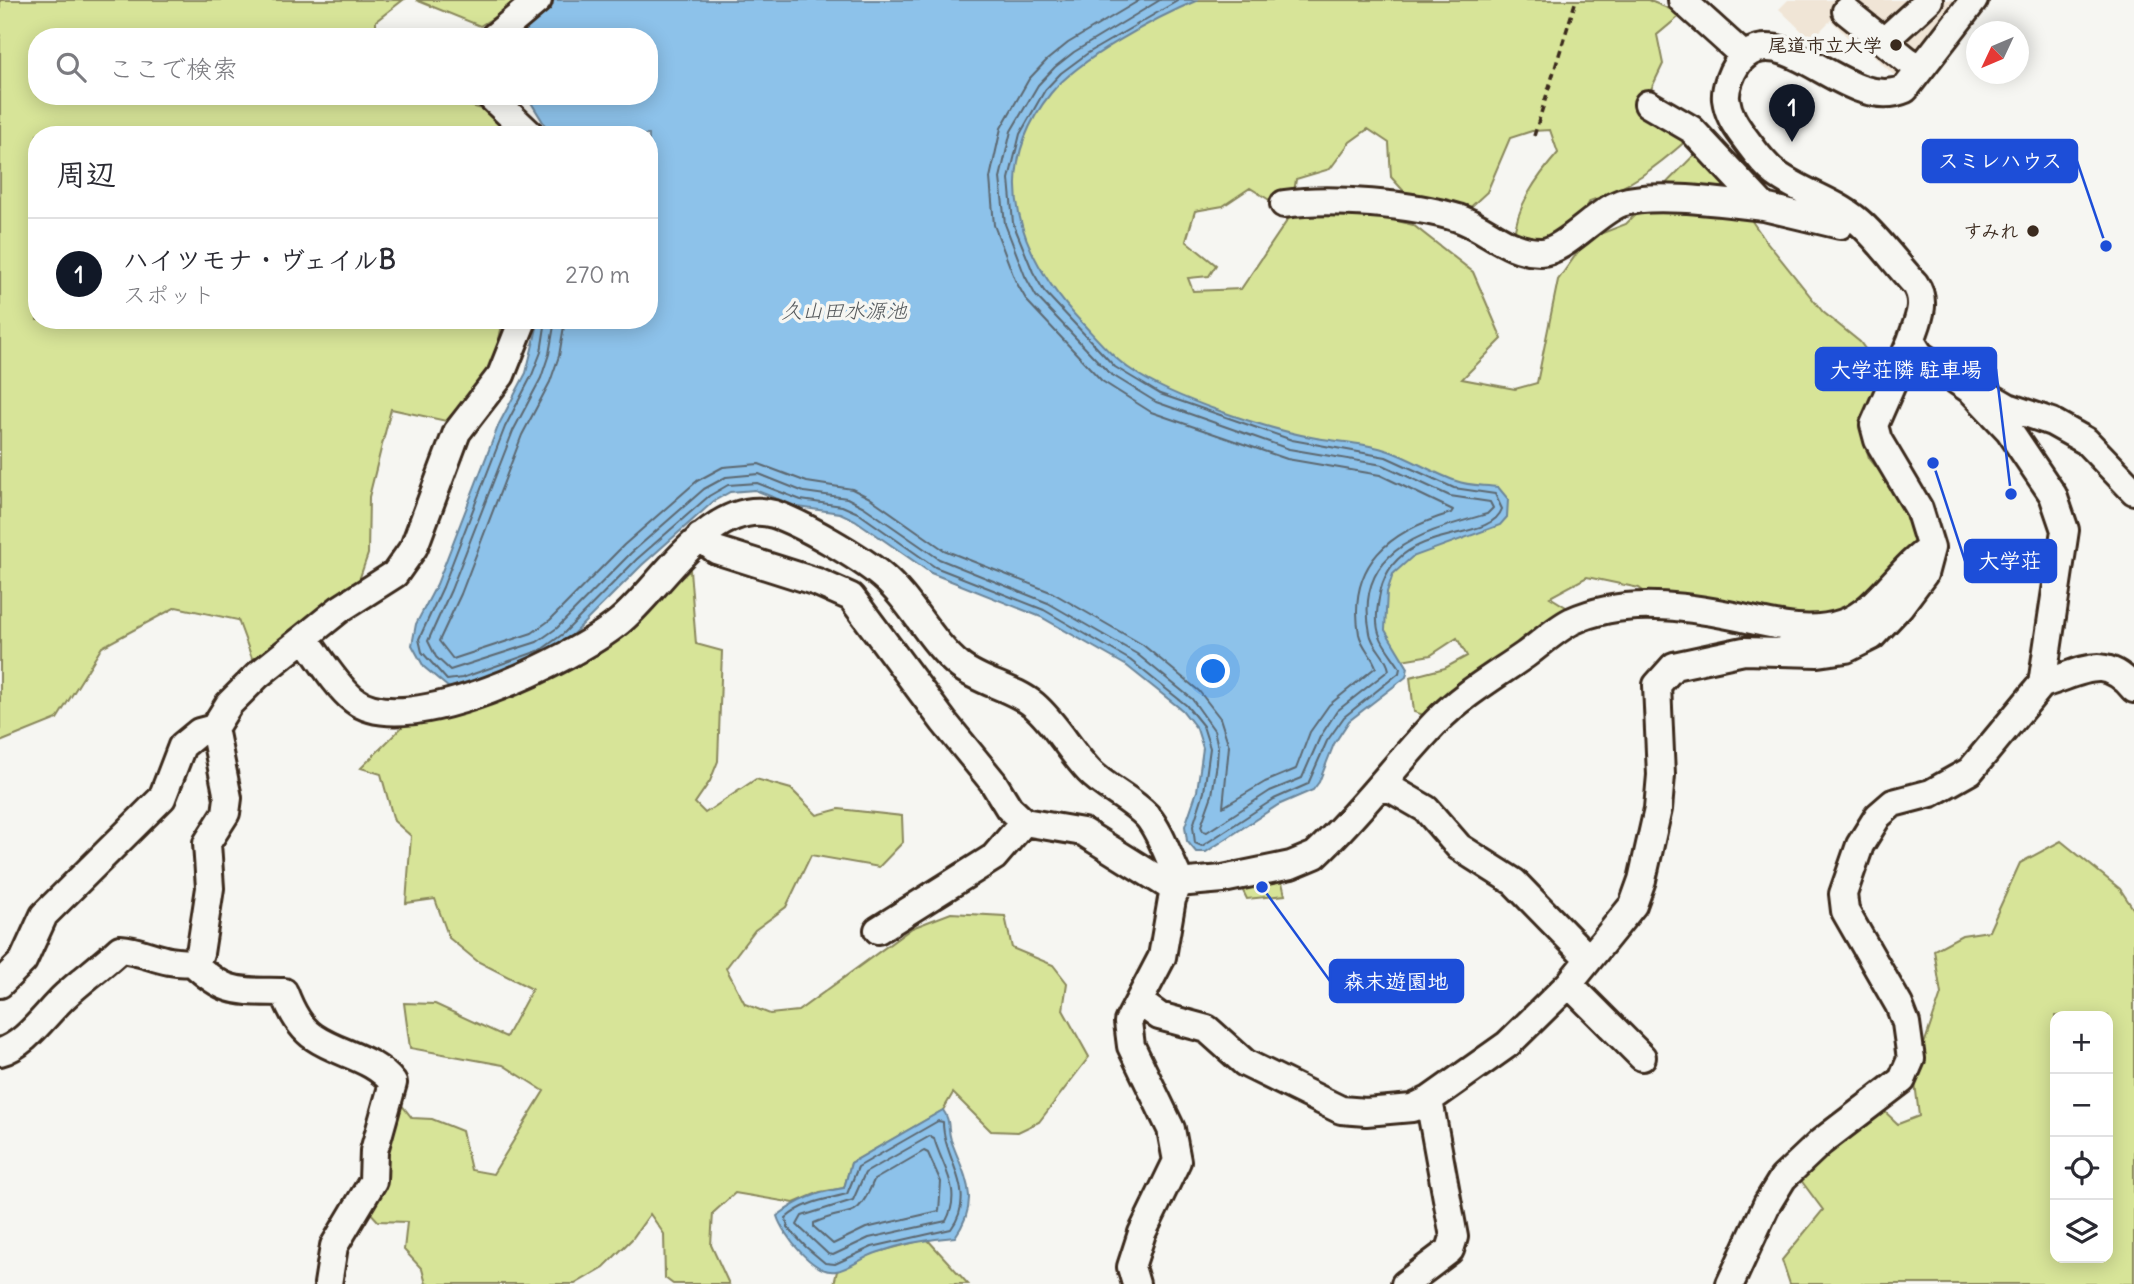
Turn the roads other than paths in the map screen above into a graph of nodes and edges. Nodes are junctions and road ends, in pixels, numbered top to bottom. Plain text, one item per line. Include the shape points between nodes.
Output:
1 (538, 0) edge
2 (1682, 0) edge
3 (1929, 0) edge
4 (1974, 0) edge
5 (1846, 11) dead end
6 (505, 28) edge
7 (1884, 41) junction
8 (1744, 55) junction
9 (1922, 68) junction
10 (1648, 104) dead end
11 (499, 105) edge
12 (522, 126) edge
13 (1284, 204) dead end
14 (1764, 207) junction
15 (1845, 212) junction
16 (519, 329) edge
17 (1911, 341) junction
18 (1972, 391) junction
19 (2134, 491) edge
20 (700, 537) junction
21 (1931, 548) junction
22 (304, 638) junction
23 (2042, 684) junction
24 (2134, 689) edge
25 (214, 728) junction
26 (1375, 791) junction
27 (1024, 822) junction
28 (1180, 881) junction
29 (878, 930) dead end
30 (1589, 959) junction
31 (192, 962) junction
32 (0, 984) edge
33 (1569, 984) junction
34 (1140, 1003) junction
35 (0, 1052) edge
36 (1642, 1057) dead end
37 (1429, 1100) junction
38 (328, 1284) edge
39 (1136, 1284) edge
40 (1405, 1284) edge
41 (1730, 1284) edge

1 - 6 street
2 - 8 street
3 - 7 street
4 - 9 street
5 - 7 street
7 - 9 street
8 - 9 street via 1770,46 1877,96 1905,89
8 - 15 street via 1732,71 1726,96 1732,120 1775,173
10 - 14 street via 1691,129
11 - 12 street
13 - 14 street via 1314,200 1431,211 1462,219 1518,251 1544,253 1605,210 1636,198
14 - 15 street via 1840,225
15 - 17 street via 1860,222 1920,292 1922,309
16 - 22 street via 501,375 457,432 414,547 395,575
17 - 18 street via 1920,355
17 - 21 street via 1874,425 1878,440 1919,509
18 - 19 street via 1986,393 2086,441
18 - 23 street via 2009,430 2053,495 2065,530
20 - 22 street via 618,622 573,652 466,698 403,713 375,711 353,700
20 - 27 street via 716,550 851,597
20 - 28 street via 726,519 748,513 773,514 882,576 959,665 1033,704 1089,771 1148,817
21 - 26 street via 1915,558 1861,614 1820,629 1775,626 1659,605 1629,606 1572,621 1461,700
21 - 30 street via 1924,574 1872,636 1846,649 1744,652 1674,666 1657,685 1661,775 1643,880 1633,905
22 - 25 street via 229,704
23 - 24 street via 2109,667
23 - 41 street via 1970,771 1931,793 1894,803 1878,816 1860,845 1843,894 1845,911 1899,1005 1912,1059 1902,1080 1821,1142 1783,1178
25 - 31 street via 228,798 226,813 207,843 210,888 200,953
25 - 32 street via 199,732 182,746 162,798 44,915 23,961
26 - 28 street via 1315,855 1291,865 1223,879
26 - 30 street via 1388,787 1426,809 1459,847 1514,882
27 - 28 street via 1083,832 1166,884
27 - 29 street via 994,857
28 - 34 street via 1172,899 1162,957
30 - 33 street
31 - 35 street via 172,964 120,949 24,1038
31 - 38 street via 211,981 233,991 284,992 293,1014 312,1037 382,1068 393,1083 374,1151 373,1181 334,1246
33 - 36 street
33 - 37 street via 1508,1044
34 - 37 street via 1160,1016 1207,1029 1244,1063 1341,1110 1412,1108
34 - 39 street via 1128,1022 1131,1046 1171,1129 1177,1161 1142,1233 1131,1267
37 - 40 street via 1454,1237 1450,1250

